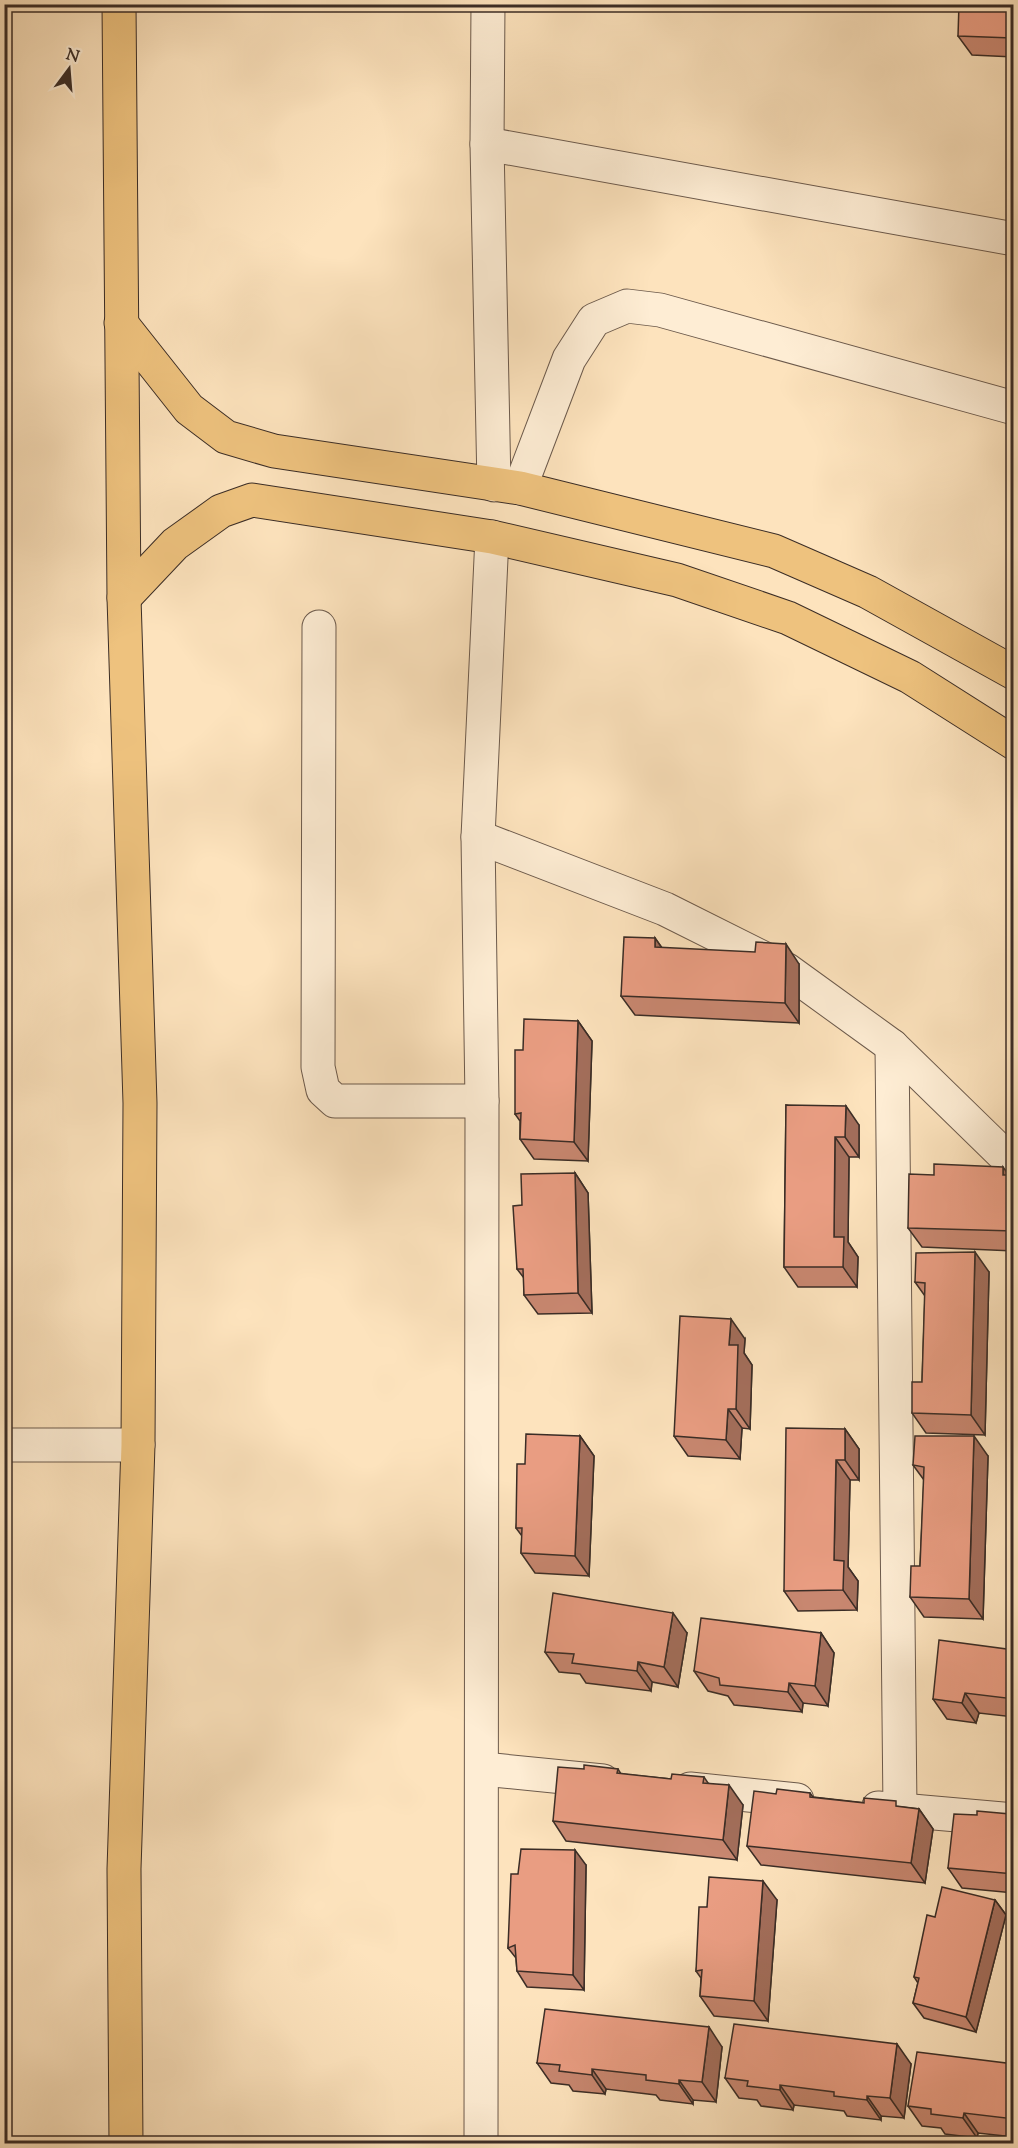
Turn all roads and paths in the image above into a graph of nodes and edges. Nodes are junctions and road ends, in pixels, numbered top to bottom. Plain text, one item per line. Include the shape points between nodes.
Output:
1 (120, 4) edge
2 (488, 4) edge
3 (488, 144) junction
4 (1014, 239) edge
5 (121, 323) junction
6 (1014, 408) edge
7 (507, 487) junction
8 (492, 537) junction
9 (124, 598) junction
10 (319, 627) dead end
11 (1014, 674) edge
12 (1014, 743) edge
13 (478, 837) junction
14 (892, 1046) junction
15 (482, 1101) junction
16 (1014, 1165) edge
17 (4, 1445) edge
18 (138, 1445) junction
19 (483, 1769) junction
20 (900, 1810) junction
21 (1014, 1820) edge
22 (126, 2144) edge
23 (481, 2144) edge

1 - 5 main road
2 - 3 street
3 - 4 street
3 - 7 street
5 - 7 main road via 189,409 226,437 274,451
5 - 9 main road
6 - 7 street via 660,310 627,306 594,320 569,359
7 - 11 main road via 774,551 868,592
8 - 9 main road via 252,501 221,512 175,544
8 - 12 main road via 677,580 788,618 910,677
8 - 13 street
9 - 18 main road via 140,1103
10 - 15 street via 318,1067 323,1090 334,1101
13 - 14 street via 665,909 787,970
13 - 15 street
14 - 16 street
14 - 20 street
15 - 19 street
17 - 18 street
18 - 22 main road via 124,1869
19 - 20 street
19 - 23 street
20 - 21 street

